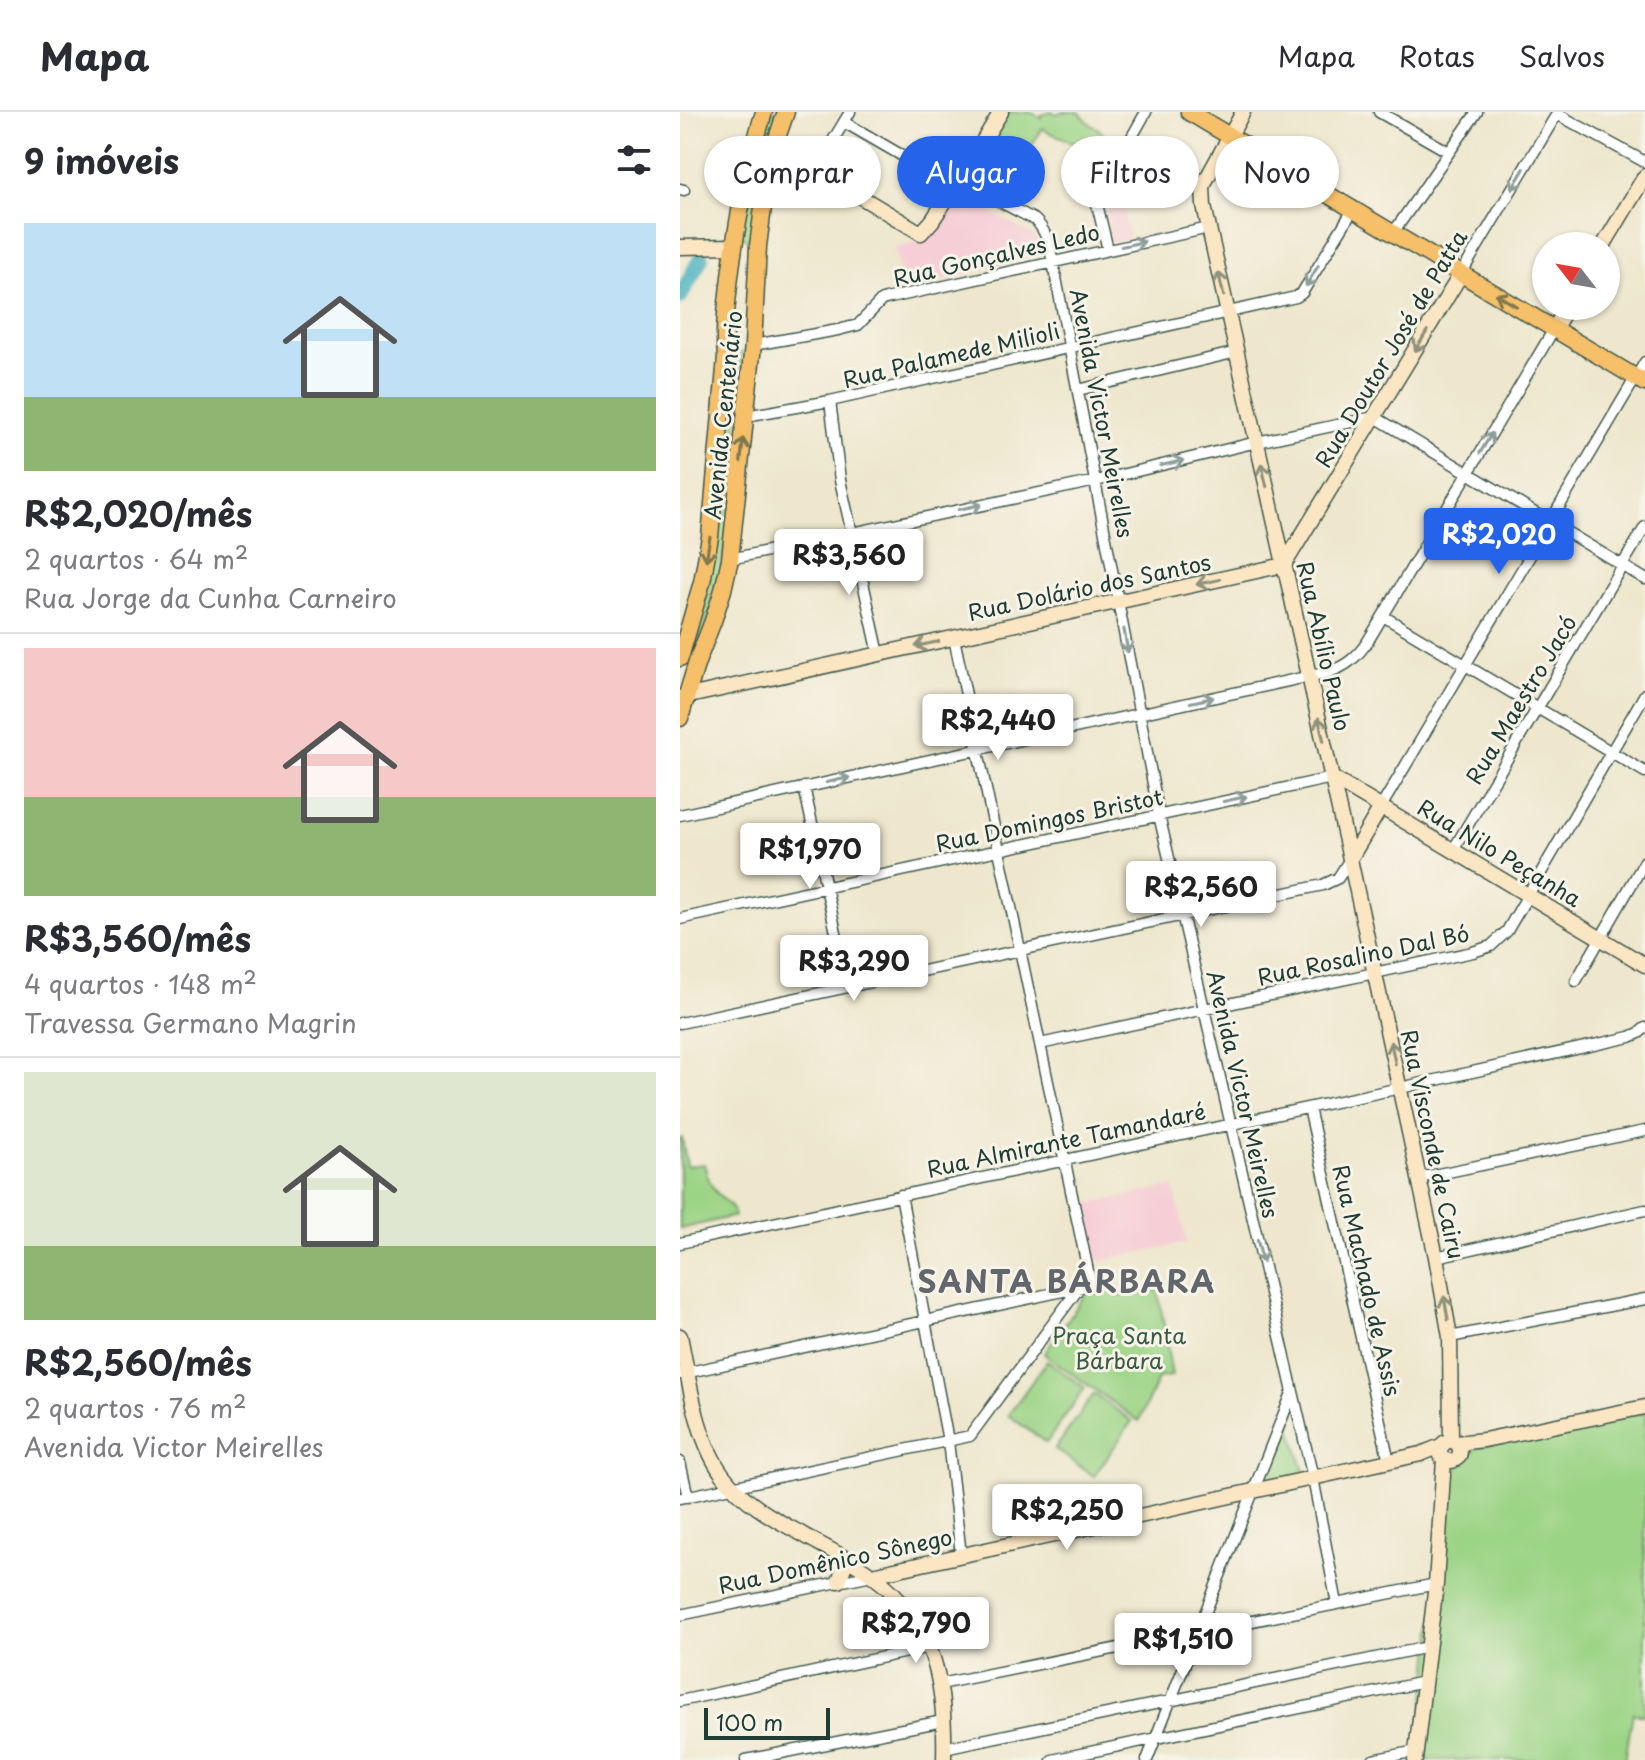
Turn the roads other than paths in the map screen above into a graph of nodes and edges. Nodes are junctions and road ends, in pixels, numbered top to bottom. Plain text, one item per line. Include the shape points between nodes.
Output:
1 (764, 112) edge
2 (786, 112) edge
3 (1001, 112) edge
4 (1146, 112) edge
5 (1189, 112) edge
6 (1243, 112) edge
7 (1379, 112) edge
8 (1477, 112) edge
9 (1557, 113) edge
10 (847, 117) edge
11 (779, 136) edge
12 (836, 136) edge
13 (986, 136) edge
14 (1229, 136) joint
15 (897, 152) edge
16 (1449, 152) junction
17 (1215, 160) edge
18 (1645, 162) edge
19 (1645, 176) edge
20 (1339, 202) edge
21 (763, 208) edge
22 (879, 208) edge
23 (941, 208) edge
24 (1012, 208) edge
25 (1353, 210) junction
26 (1209, 228) junction
27 (1611, 232) edge
28 (1393, 233) junction
29 (734, 246) junction
30 (758, 246) junction
31 (680, 247) edge
32 (1108, 250) junction
33 (1053, 262) junction
34 (1461, 274) junction
35 (1228, 312) junction
36 (1559, 320) edge
37 (1554, 329) junction
38 (753, 345) junction
39 (725, 347) junction
40 (1070, 348) junction
41 (1237, 352) junction
42 (1645, 362) edge
43 (1640, 380) edge
44 (1078, 390) junction
45 (830, 401) junction
46 (746, 416) junction
47 (1375, 417) junction
48 (1257, 442) junction
49 (1468, 474) junction
50 (1096, 481) junction
51 (1550, 523) junction
52 (1645, 527) edge
53 (852, 532) junction
54 (730, 559) junction
55 (1284, 565) junction
56 (1622, 565) junction
57 (1645, 579) edge
58 (1119, 602) junction
59 (1383, 616) junction
60 (684, 637) edge
61 (954, 638) junction
62 (879, 654) junction
63 (688, 660) edge
64 (1465, 665) junction
65 (1309, 677) junction
66 (716, 690) junction
67 (1645, 694) edge
68 (683, 697) edge
69 (1537, 708) junction
70 (1139, 714) junction
71 (680, 718) edge
72 (979, 749) junction
73 (1611, 752) junction
74 (1645, 772) edge
75 (1332, 778) junction
76 (804, 787) junction
77 (1381, 807) junction
78 (680, 815) edge
79 (1159, 815) junction
80 (1000, 850) junction
81 (1453, 850) junction
82 (1350, 859) junction
83 (1645, 861) edge
84 (826, 888) junction
85 (1528, 894) junction
86 (1181, 916) junction
87 (680, 919) edge
88 (1601, 938) junction
89 (1021, 950) junction
90 (1645, 965) edge
91 (1375, 972) junction
92 (1576, 981) dead end
93 (848, 987) junction
94 (1204, 1009) junction
95 (680, 1023) edge
96 (1645, 1028) edge
97 (1040, 1044) junction
98 (1400, 1088) junction
99 (1309, 1108) junction
100 (1231, 1125) junction
101 (1645, 1131) edge
102 (1064, 1160) junction
103 (1419, 1178) junction
104 (901, 1195) junction
105 (1645, 1210) edge
106 (680, 1243) edge
107 (1436, 1257) junction
108 (1085, 1287) junction
109 (1645, 1299) edge
110 (925, 1320) junction
111 (680, 1336) edge
112 (1450, 1337) junction
113 (684, 1373) edge
114 (1293, 1391) junction
115 (1645, 1407) edge
116 (948, 1441) junction
117 (1450, 1452) junction
118 (1389, 1461) junction
119 (680, 1462) edge
120 (1313, 1478) junction
121 (733, 1487) junction
122 (1253, 1491) junction
123 (684, 1498) edge
124 (961, 1555) junction
125 (847, 1559) junction
126 (872, 1575) junction
127 (839, 1581) junction
128 (1436, 1584) junction
129 (1337, 1604) junction
130 (680, 1615) edge
131 (1198, 1632) junction
132 (930, 1647) junction
133 (1428, 1647) junction
134 (1424, 1682) junction
135 (940, 1684) junction
136 (680, 1701) edge
137 (1172, 1701) junction
138 (943, 1721) junction
139 (1155, 1738) junction
140 (944, 1754) edge
141 (1415, 1755) edge
142 (746, 1760) edge
143 (1052, 1760) edge
144 (1147, 1760) edge
145 (1373, 1760) edge

1 - 29 main road, Avenida Centenário
2 - 11 main road, Avenida Centenário
3 - 13 street
4 - 32 street via 1099,195
5 - 14 main road
6 - 14 street, Rua Abílio Paulo
7 - 16 street
8 - 16 street
9 - 18 street
9 -> 34 street, Rua Doutor José de Patta
10 - 12 street
10 - 15 street, Avenida Victor Meirelles
16 - 28 street
17 - 26 street, Rua Abílio Paulo via 1203,187
19 - 27 street
20 - 25 main road
21 - 30 main road, Avenida Centenário
22 - 23 street via 921,233
24 - 33 street, Avenida Victor Meirelles via 1042,226
25 - 28 main road
25 -> 35 street, Rua Palamede Milioli via 1302,293
32 -> 26 street, Rua Gonçalves Ledo
35 -> 26 street, Rua Abílio Paulo
28 - 34 main road
29 - 30 main road
29 - 31 street
29 - 39 main road, Avenida Centenário
30 - 38 main road, Avenida Centenário
32 - 33 street, Rua Gonçalves Ledo
33 - 38 street, Rua Gonçalves Ledo via 882,300 858,325
33 - 40 street, Avenida Victor Meirelles
37 -> 34 main road
34 -> 47 street, Rua Doutor José de Patta
35 - 40 street, Rua Palamede Milioli
35 - 41 street, Rua Abílio Paulo
36 - 37 street
37 - 43 main road
49 -> 37 street
38 - 39 main road
38 - 46 main road, Avenida Centenário
39 -> 60 main road, Avenida Centenário via 713,516 702,582
40 - 44 street, Avenida Victor Meirelles
40 - 45 street, Rua Palamede Milioli
41 - 44 street
41 - 48 street, Rua Abílio Paulo
42 - 43 street
43 - 51 street
44 - 50 street, Avenida Victor Meirelles
45 - 46 street, Rua Palamede Milioli
45 - 53 street
54 -> 46 main road, Avenida Centenário
47 - 48 street
47 - 49 street
47 - 55 street, Rua Doutor José de Patta
50 -> 48 street
55 -> 48 street, Rua Abílio Paulo
49 - 51 street
49 - 59 street
53 -> 50 street
50 - 58 street, Avenida Victor Meirelles
51 - 56 street
51 - 64 street
52 - 56 street, Rua Maestro Jacó
53 - 54 street
53 - 62 street
54 - 63 main road, Avenida Centenário via 717,611
55 -> 58 street, Rua Dolário dos Santos
55 - 65 street, Rua Abílio Paulo
56 - 57 street
56 - 69 street, Rua Maestro Jacó
58 - 61 street, Rua Dolário dos Santos
58 -> 70 street, Avenida Victor Meirelles
59 - 64 street
59 - 65 street via 1355,659
60 - 63 main road, Avenida Centenário
61 -> 62 street, Rua Dolário dos Santos
61 - 72 street
62 - 66 street, Rua Dolário dos Santos
63 - 66 street
63 - 68 main road, Avenida Centenário
64 - 69 street
64 - 77 street
70 -> 65 street
75 -> 65 street, Rua Abílio Paulo
66 - 68 street, Rua Dolário dos Santos
67 - 73 street, Rua Rosalino Dal Bó
68 - 71 main road, Avenida Centenário
69 - 73 street
69 - 81 street, Rua Maestro Jacó
70 - 72 street
70 - 79 street, Avenida Victor Meirelles
76 -> 72 street
72 - 80 street
73 - 74 street
73 - 85 street, Rua Rosalino Dal Bó
75 - 77 street, Rua Nilo Peçanha
79 -> 75 street, Rua Domingos Bristot
75 - 82 street, Rua Abílio Paulo
76 - 78 street
76 - 84 street
77 - 81 street, Rua Nilo Peçanha
77 - 82 street
79 - 80 street, Rua Domingos Bristot
79 - 86 street, Avenida Victor Meirelles
80 - 84 street, Rua Domingos Bristot
80 - 89 street
81 - 85 street, Rua Nilo Peçanha
82 - 86 street via 1338,878 1323,885
82 - 91 street, Rua Visconde de Cairu
83 - 88 street
84 - 87 street, Rua Domingos Bristot
84 - 93 street
85 - 88 street, Rua Nilo Peçanha
85 - 91 street, Rua Rosalino Dal Bó via 1507,931 1491,946
86 - 89 street
86 - 94 street, Avenida Victor Meirelles
88 - 90 street, Rua Nilo Peçanha
88 - 92 street
89 - 93 street
89 - 97 street
91 - 94 street, Rua Rosalino Dal Bó
98 -> 91 street, Rua Visconde de Cairu
93 - 95 street
94 - 97 street, Rua Rosalino Dal Bó
94 - 100 street, Avenida Victor Meirelles
96 - 98 street, Rua Almirante Tamandaré via 1630,1037
97 - 102 street
98 - 99 street, Rua Almirante Tamandaré
98 - 103 street, Rua Visconde de Cairu
99 - 100 street, Rua Almirante Tamandaré
99 - 118 street, Rua Machado de Assis
100 - 102 street, Rua Almirante Tamandaré
100 -> 114 street, Avenida Victor Meirelles
101 - 103 street
102 - 104 street, Rua Almirante Tamandaré
102 - 108 street
103 - 107 street, Rua Visconde de Cairu
104 - 106 street, Rua Almirante Tamandaré
104 - 110 street
105 - 107 street
112 -> 107 street, Rua Visconde de Cairu
108 - 110 street
108 - 116 street via 970,1436
109 - 112 street
110 - 113 street
110 - 116 street
111 - 113 street
112 - 117 street, Rua Visconde de Cairu
113 - 121 street via 707,1444
114 - 120 street, Avenida Victor Meirelles
114 - 122 street
115 - 117 street, Rua Domênico Sônego via 1484,1440
116 - 121 street
116 - 124 street
117 - 118 street, Rua Domênico Sônego
117 - 128 street, Rua Visconde de Cairu via 1442,1472
118 - 120 street, Rua Domênico Sônego
119 - 123 street
120 - 122 street, Rua Domênico Sônego
120 - 129 street, Avenida Victor Meirelles
121 - 123 street
121 - 125 street via 766,1513
122 - 124 street, Rua Domênico Sônego
122 - 131 street
124 - 126 street, Rua Domênico Sônego
125 - 126 street
125 - 127 street
126 - 127 street, Rua Domênico Sônego
126 - 132 street via 906,1606
127 - 130 street, Rua Domênico Sônego
128 - 129 street
128 - 133 street, Rua Visconde de Cairu
129 - 131 street
131 - 135 street
131 - 137 street
132 - 135 street
132 - 136 street
133 - 134 street, Rua Visconde de Cairu
133 - 137 street
134 - 139 street
134 - 141 street, Rua Visconde de Cairu
135 - 138 street
137 - 139 street
137 - 140 street
138 - 140 street
138 - 142 street
139 - 143 street
139 - 144 street
141 - 145 street

